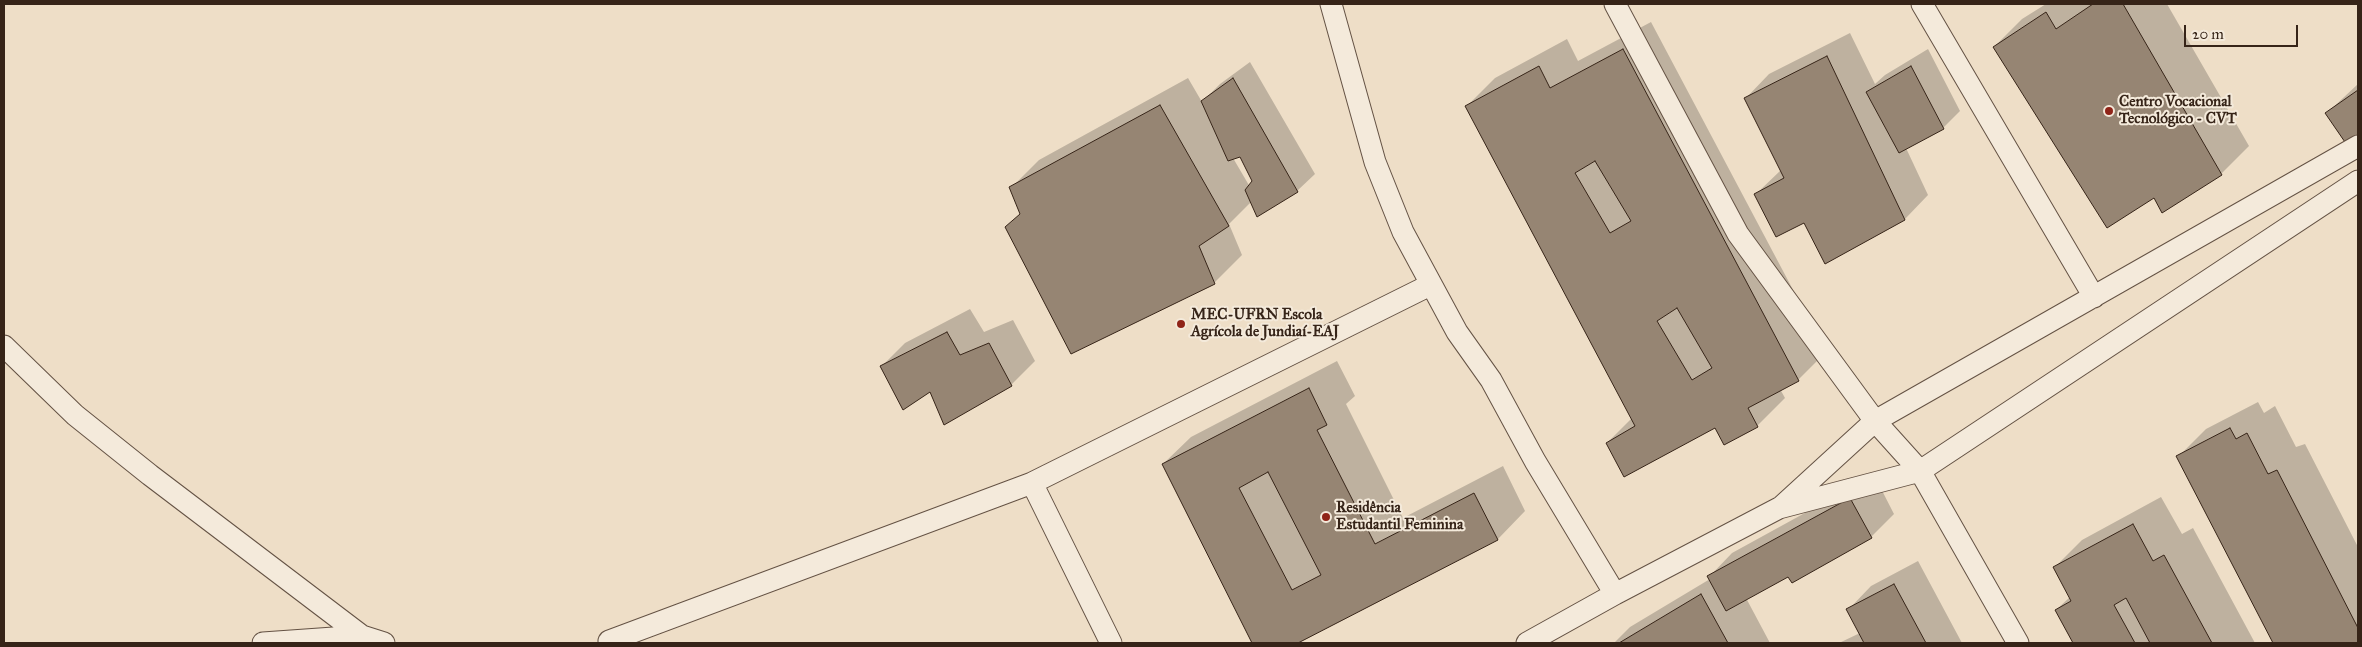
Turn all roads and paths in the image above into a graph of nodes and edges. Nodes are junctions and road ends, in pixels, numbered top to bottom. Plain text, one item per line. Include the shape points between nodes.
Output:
1 (1331, 4) edge
2 (1615, 4) edge
3 (1922, 4) edge
4 (2358, 146) edge
5 (2358, 181) edge
6 (1430, 285) junction
7 (2094, 297) junction
8 (4, 346) edge
9 (1875, 421) junction
10 (1920, 471) junction
11 (1032, 482) junction
12 (1778, 508) junction
13 (1615, 594) junction
14 (362, 636) junction
15 (263, 643) edge
16 (384, 643) edge
17 (604, 643) edge
18 (1111, 643) edge
19 (1527, 643) edge
20 (2018, 643) edge

1 - 6 lane via 1375,162 1403,232
2 - 9 lane via 1738,234
3 - 7 lane
4 - 7 lane
5 - 10 lane
6 - 11 lane
6 - 13 lane via 1456,332 1491,380
7 - 9 lane
8 - 14 lane via 75,415
9 - 10 lane
9 - 12 lane
10 - 12 lane
10 - 20 lane
11 - 17 lane
11 - 18 lane
12 - 13 lane
13 - 19 lane
14 - 15 lane
14 - 16 lane

